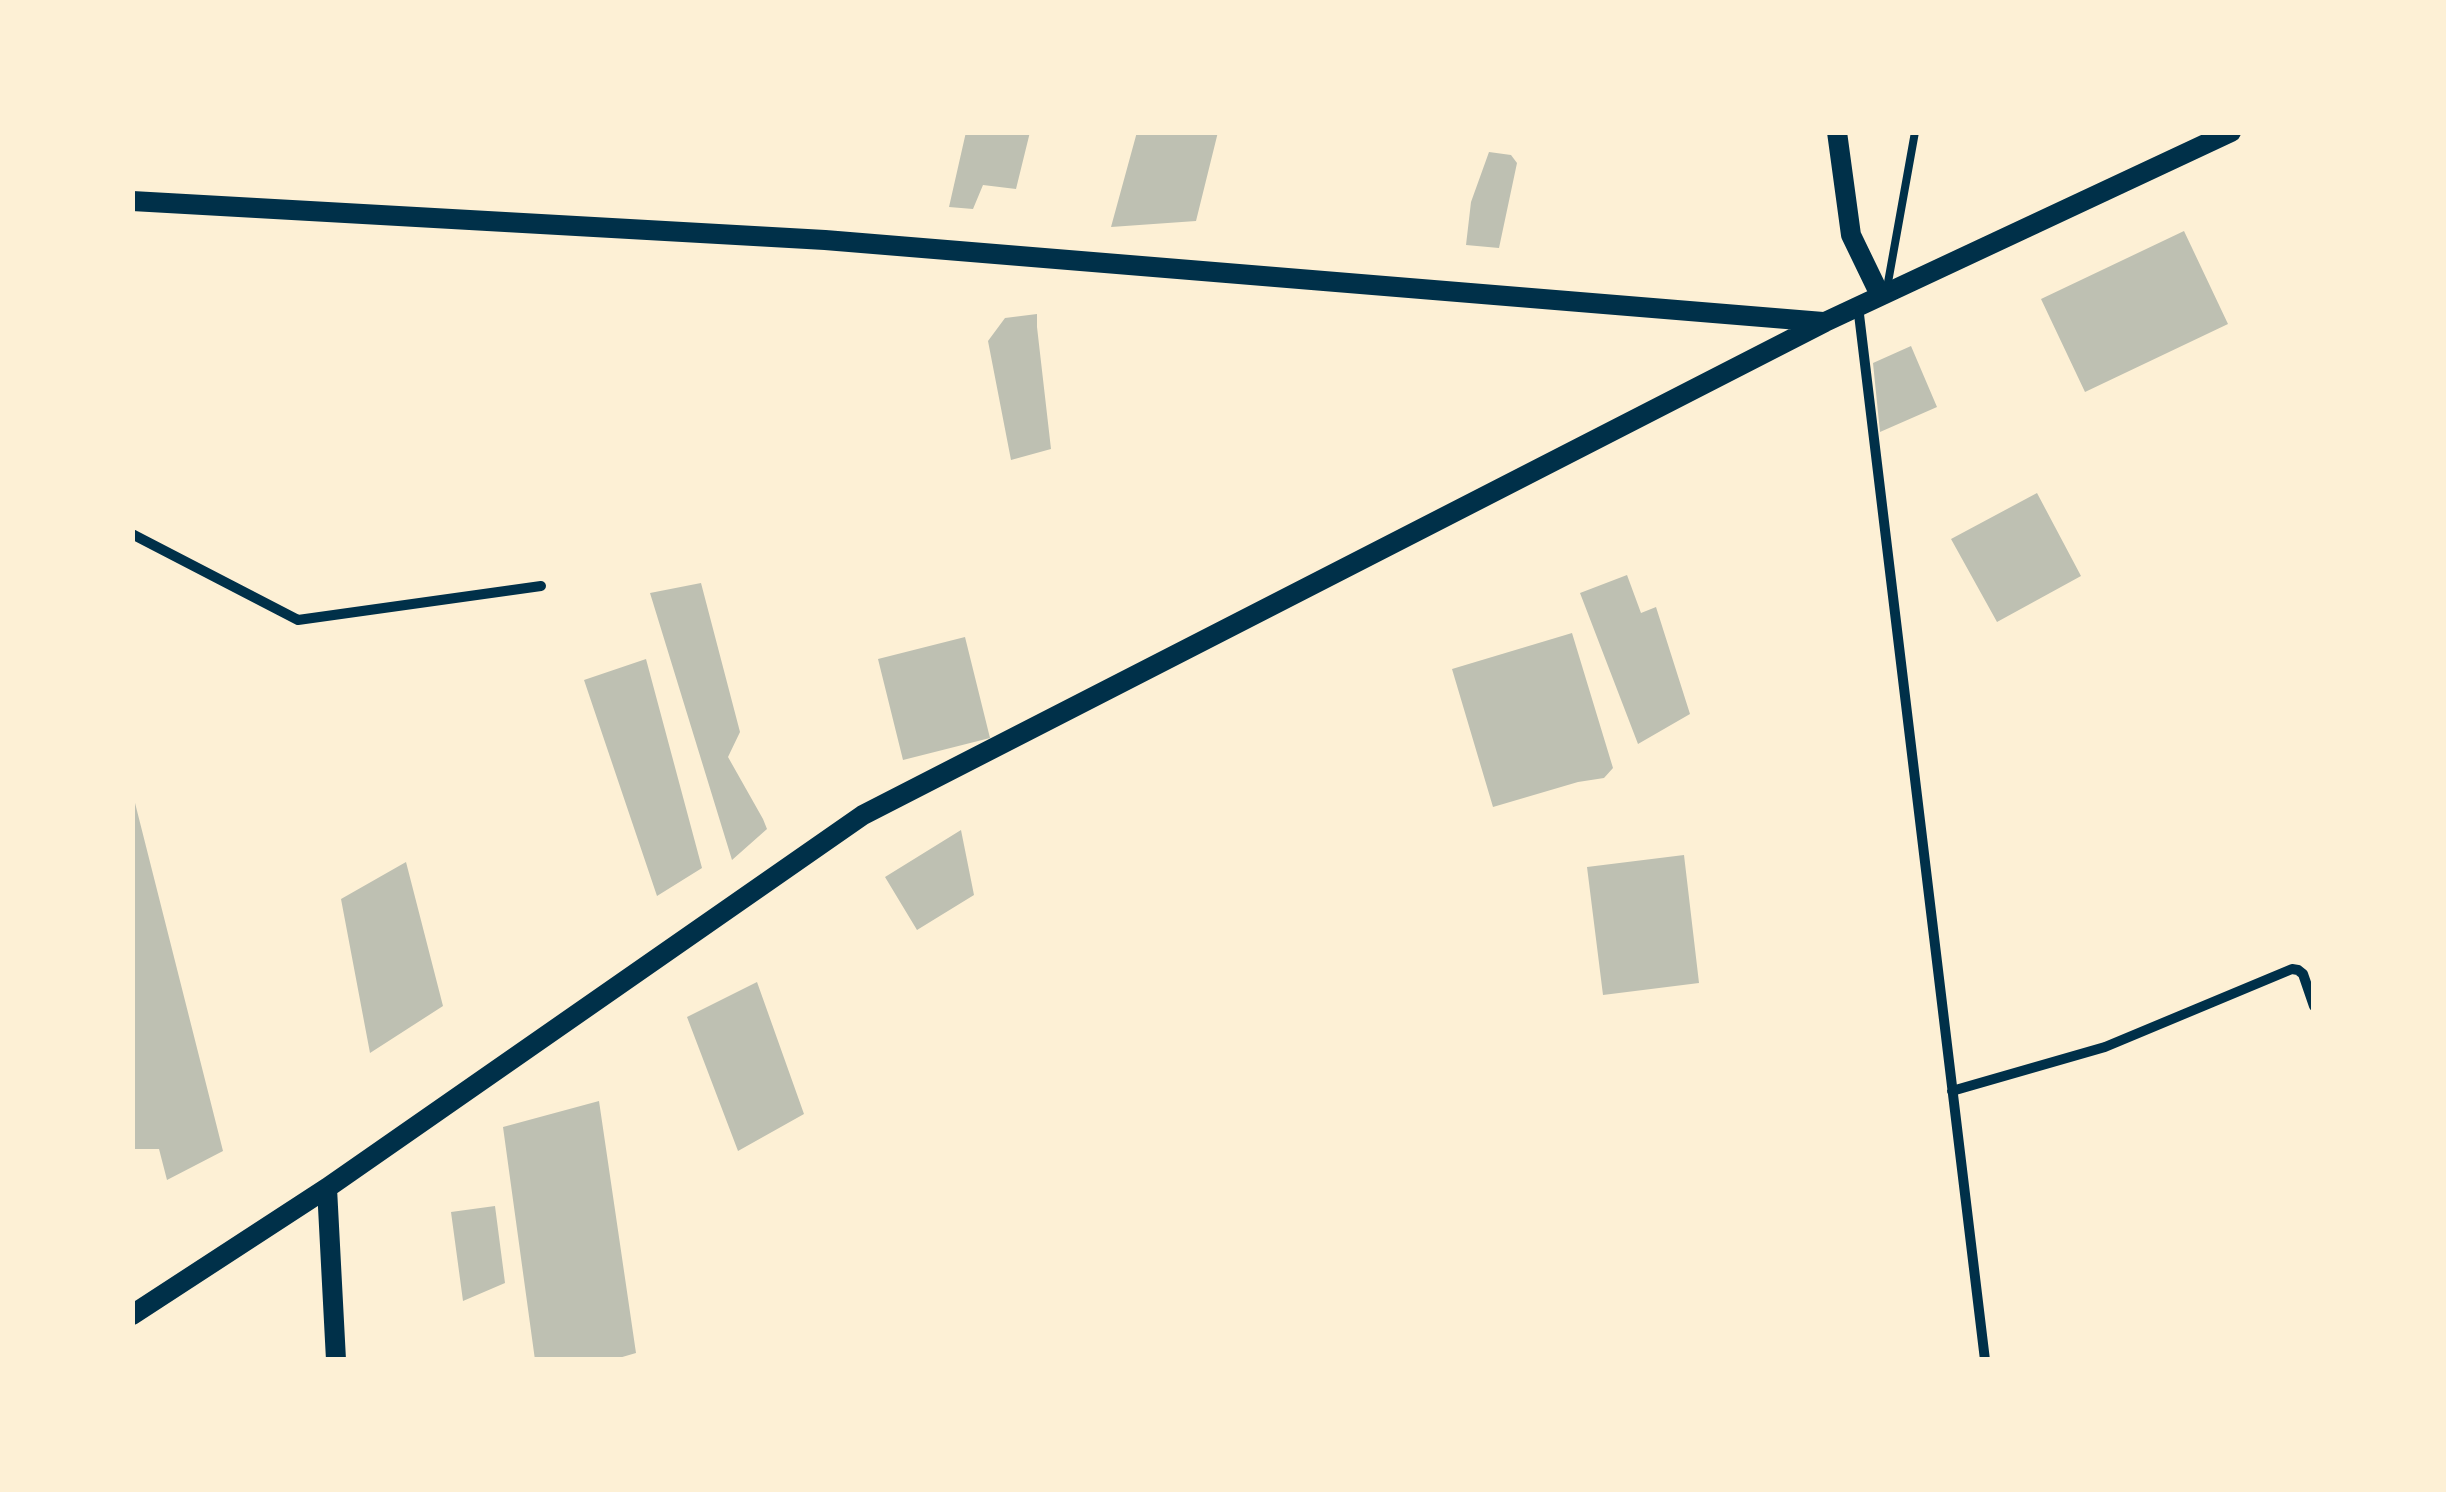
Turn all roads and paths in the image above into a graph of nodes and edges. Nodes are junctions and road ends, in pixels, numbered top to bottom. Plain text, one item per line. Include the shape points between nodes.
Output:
1 (1837, 132) edge
2 (1915, 132) edge
3 (2231, 132) edge
4 (132, 200) edge
5 (1883, 294) junction
6 (1858, 306) junction
7 (1824, 322) junction
8 (132, 534) edge
9 (540, 586) dead end
10 (2314, 1006) edge
11 (1952, 1090) junction
12 (327, 1188) junction
13 (132, 1314) edge
14 (336, 1360) edge
15 (1985, 1360) edge

1 - 5 main road via 1852,234
2 - 5 lane
3 - 5 main road
4 - 7 main road via 825,240
5 - 6 main road
6 - 7 main road
6 - 11 street
7 - 12 main road via 864,815
8 - 9 street via 298,620
10 - 11 street via 2303,974 2292,969 2105,1047
11 - 15 street
12 - 13 main road
12 - 14 main road

